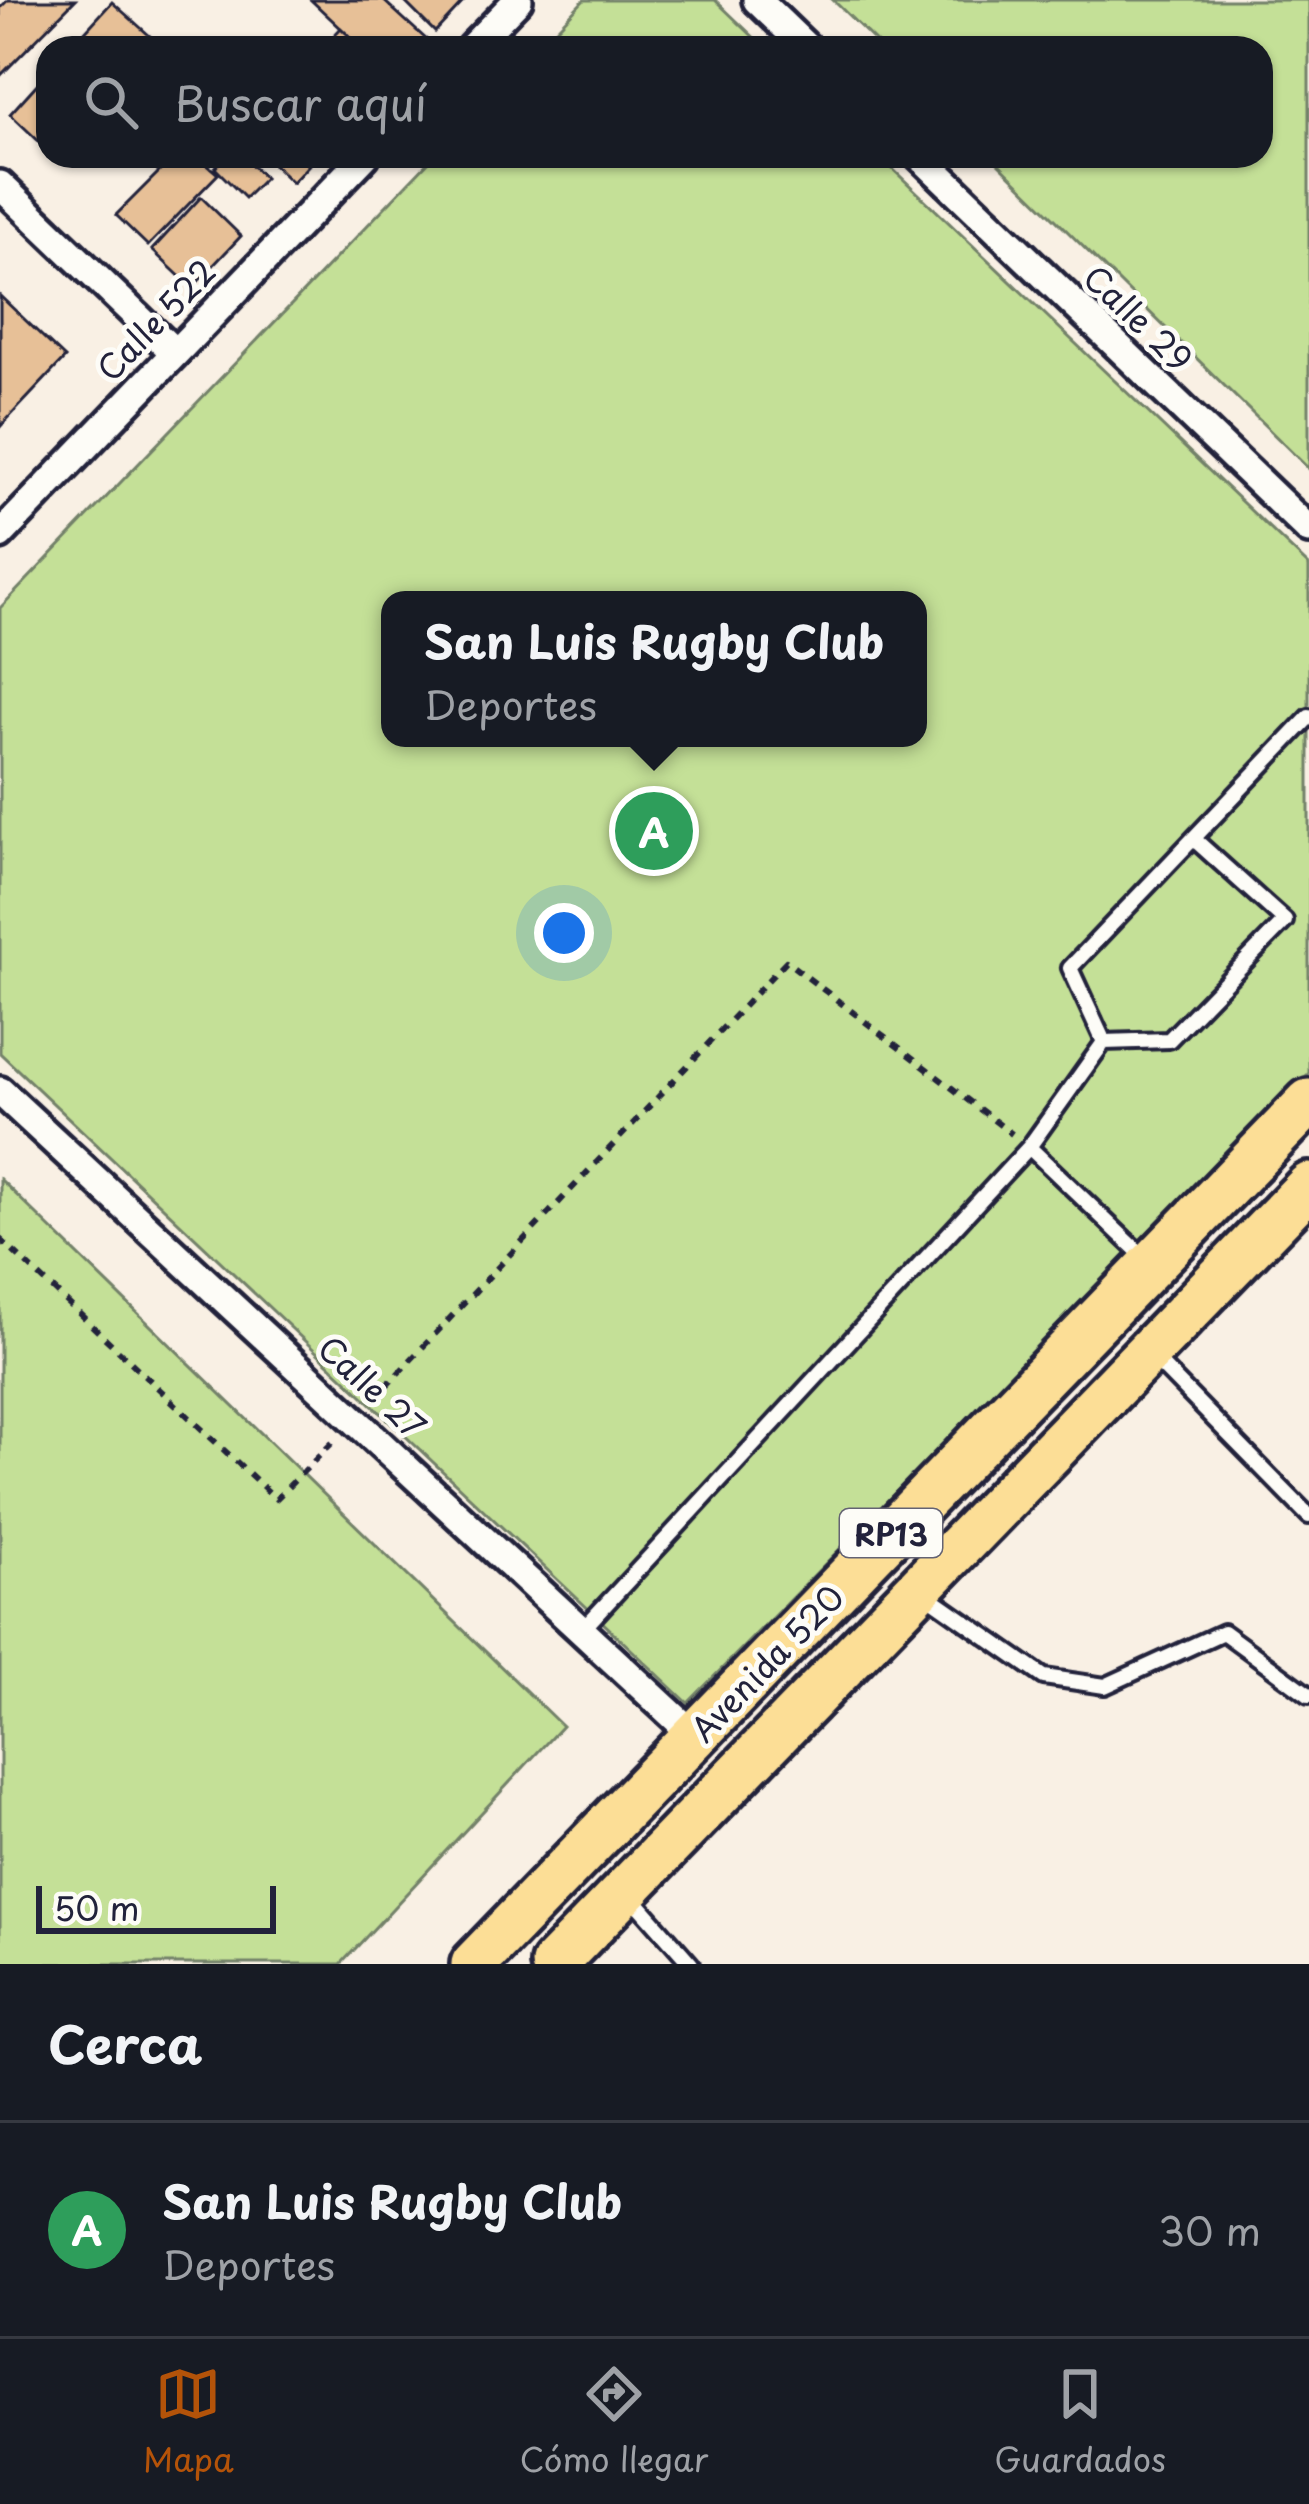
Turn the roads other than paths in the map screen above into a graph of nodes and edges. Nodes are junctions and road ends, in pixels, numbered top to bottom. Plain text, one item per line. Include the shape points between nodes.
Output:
1 (518, 0) edge
2 (758, 0) edge
3 (483, 36) edge
4 (795, 36) edge
5 (353, 168) edge
6 (932, 168) edge
7 (0, 184) edge
8 (173, 351) junction
9 (1309, 530) edge
10 (0, 535) edge
11 (1309, 717) edge
12 (1195, 840) junction
13 (1104, 1042) junction
14 (0, 1091) edge
15 (1309, 1102) edge
16 (1029, 1147) junction
17 (1309, 1186) edge
18 (1152, 1264) junction
19 (1148, 1351) junction
20 (1309, 1516) edge
21 (917, 1589) junction
22 (583, 1629) junction
23 (1309, 1695) edge
24 (695, 1736) junction
25 (626, 1890) junction
26 (475, 1964) edge
27 (554, 1964) edge
28 (691, 1964) edge

1 - 3 street
2 - 4 street
5 - 8 street, Calle 522
6 - 9 street, Calle 29
7 - 8 street
8 - 10 street, Calle 522
11 - 12 lane
12 - 13 lane via 1070,968
12 - 13 lane via 1285,921 1169,1040
13 - 16 lane
14 - 22 street, Calle 27
15 - 18 main road, Avenida 520 / RP13
16 - 18 lane
16 - 22 lane
17 - 19 main road, Avenida 520 / RP13
18 - 24 main road, Avenida 520 / RP13
19 - 20 lane
19 - 21 main road, Avenida 520 / RP13
21 - 23 lane via 1044,1677 1105,1686 1223,1632
21 - 25 main road, Avenida 520 / RP13
22 - 24 street, Calle 27
24 - 26 main road, Avenida 520 / RP13
25 - 27 main road, Avenida 520 / RP13
25 - 28 lane

